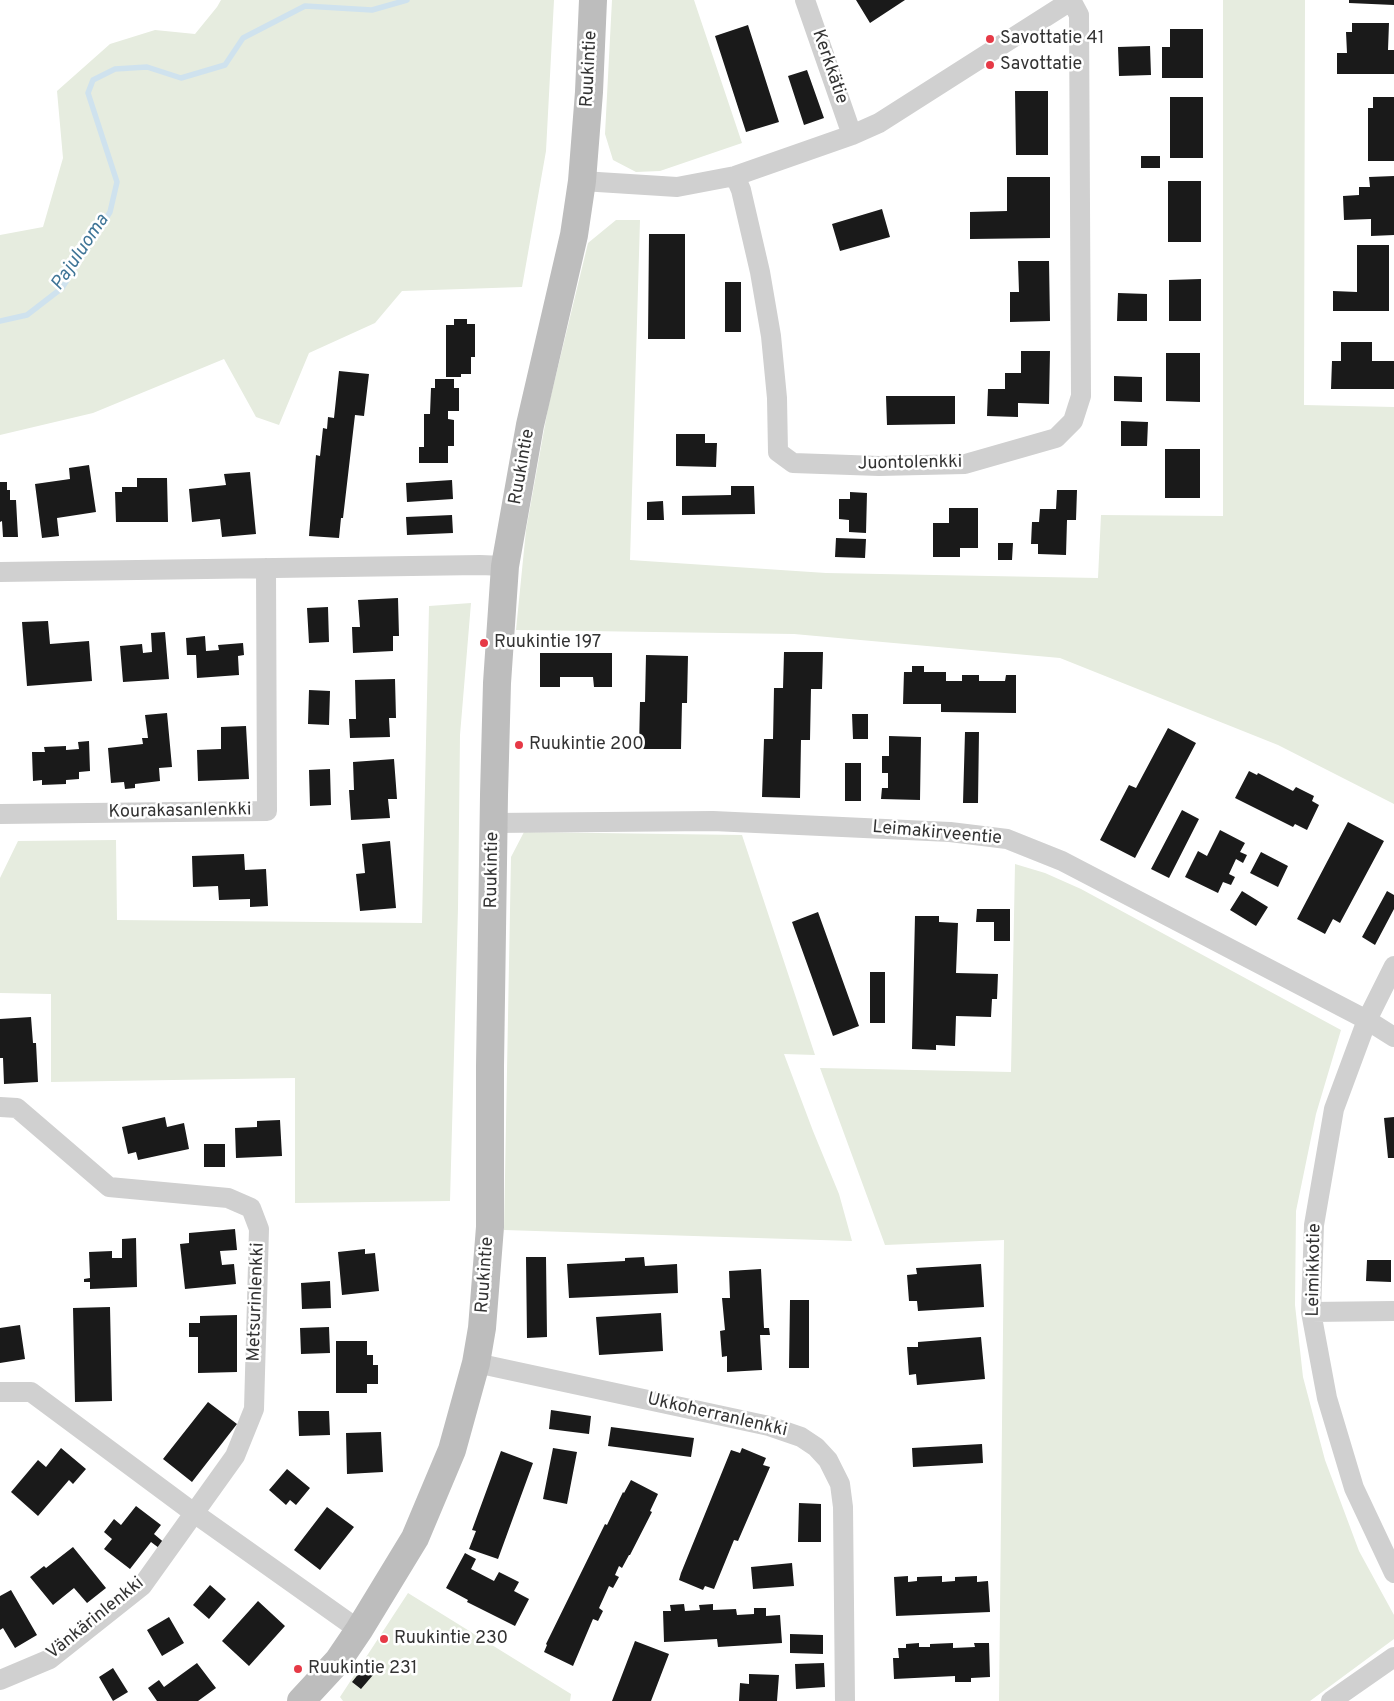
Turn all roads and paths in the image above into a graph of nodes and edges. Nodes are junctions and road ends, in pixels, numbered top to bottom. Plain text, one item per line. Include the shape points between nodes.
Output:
1 (593, 0) edge
2 (805, 0) edge
3 (1072, 0) edge
4 (852, 134) junction
5 (735, 176) junction
6 (582, 181) junction
7 (505, 566) junction
8 (266, 568) junction
9 (0, 572) edge
10 (0, 814) edge
11 (494, 823) junction
12 (1394, 966) edge
13 (1367, 1020) junction
14 (1394, 1037) edge
15 (0, 1107) edge
16 (1394, 1311) edge
17 (1311, 1312) junction
18 (476, 1363) junction
19 (0, 1392) edge
20 (194, 1513) junction
21 (1394, 1573) edge
22 (359, 1630) junction
23 (1394, 1657) edge
24 (0, 1680) edge
25 (301, 1701) edge
26 (845, 1701) edge
27 (1332, 1701) edge

1 - 6 street, Ruukintie via 590,92
2 - 4 street, Kerkkätie
3 - 4 street via 879,123
3 - 5 street, Juontolenkki via 1079,15 1081,396 1073,422 1056,438 965,464 793,463 778,452 771,336 760,272
4 - 5 street
5 - 6 street via 677,187
6 - 7 street, Ruukintie via 574,236 530,425
7 - 8 street
7 - 11 street, Ruukintie via 497,683
8 - 9 street
8 - 10 street, Kourakasanlenkki via 267,810
11 - 13 street, Leimakirveentie via 713,821 950,832 1007,839 1062,861
11 - 18 street, Ruukintie via 490,1227
12 - 13 street, Leimikkotie
13 - 14 street, Leimakirveentie
13 - 17 street, Leimikkotie via 1334,1109 1314,1225
15 - 20 street, Metsurinlenkki via 17,1108 109,1187 228,1198 251,1208 259,1229 254,1410 235,1456
16 - 17 street
17 - 21 street, Leimikkotie via 1328,1398 1354,1488
18 - 22 street, Ruukintie via 452,1450 416,1538
18 - 26 street, Ukkoherranlenkki via 769,1426 801,1437 816,1447 828,1460 840,1484 843,1507
19 - 20 street via 31,1392
20 - 22 street
20 - 24 street, Vänkärinlenkki via 142,1586 50,1659
22 - 25 street, Ruukintie via 338,1661
23 - 27 street

